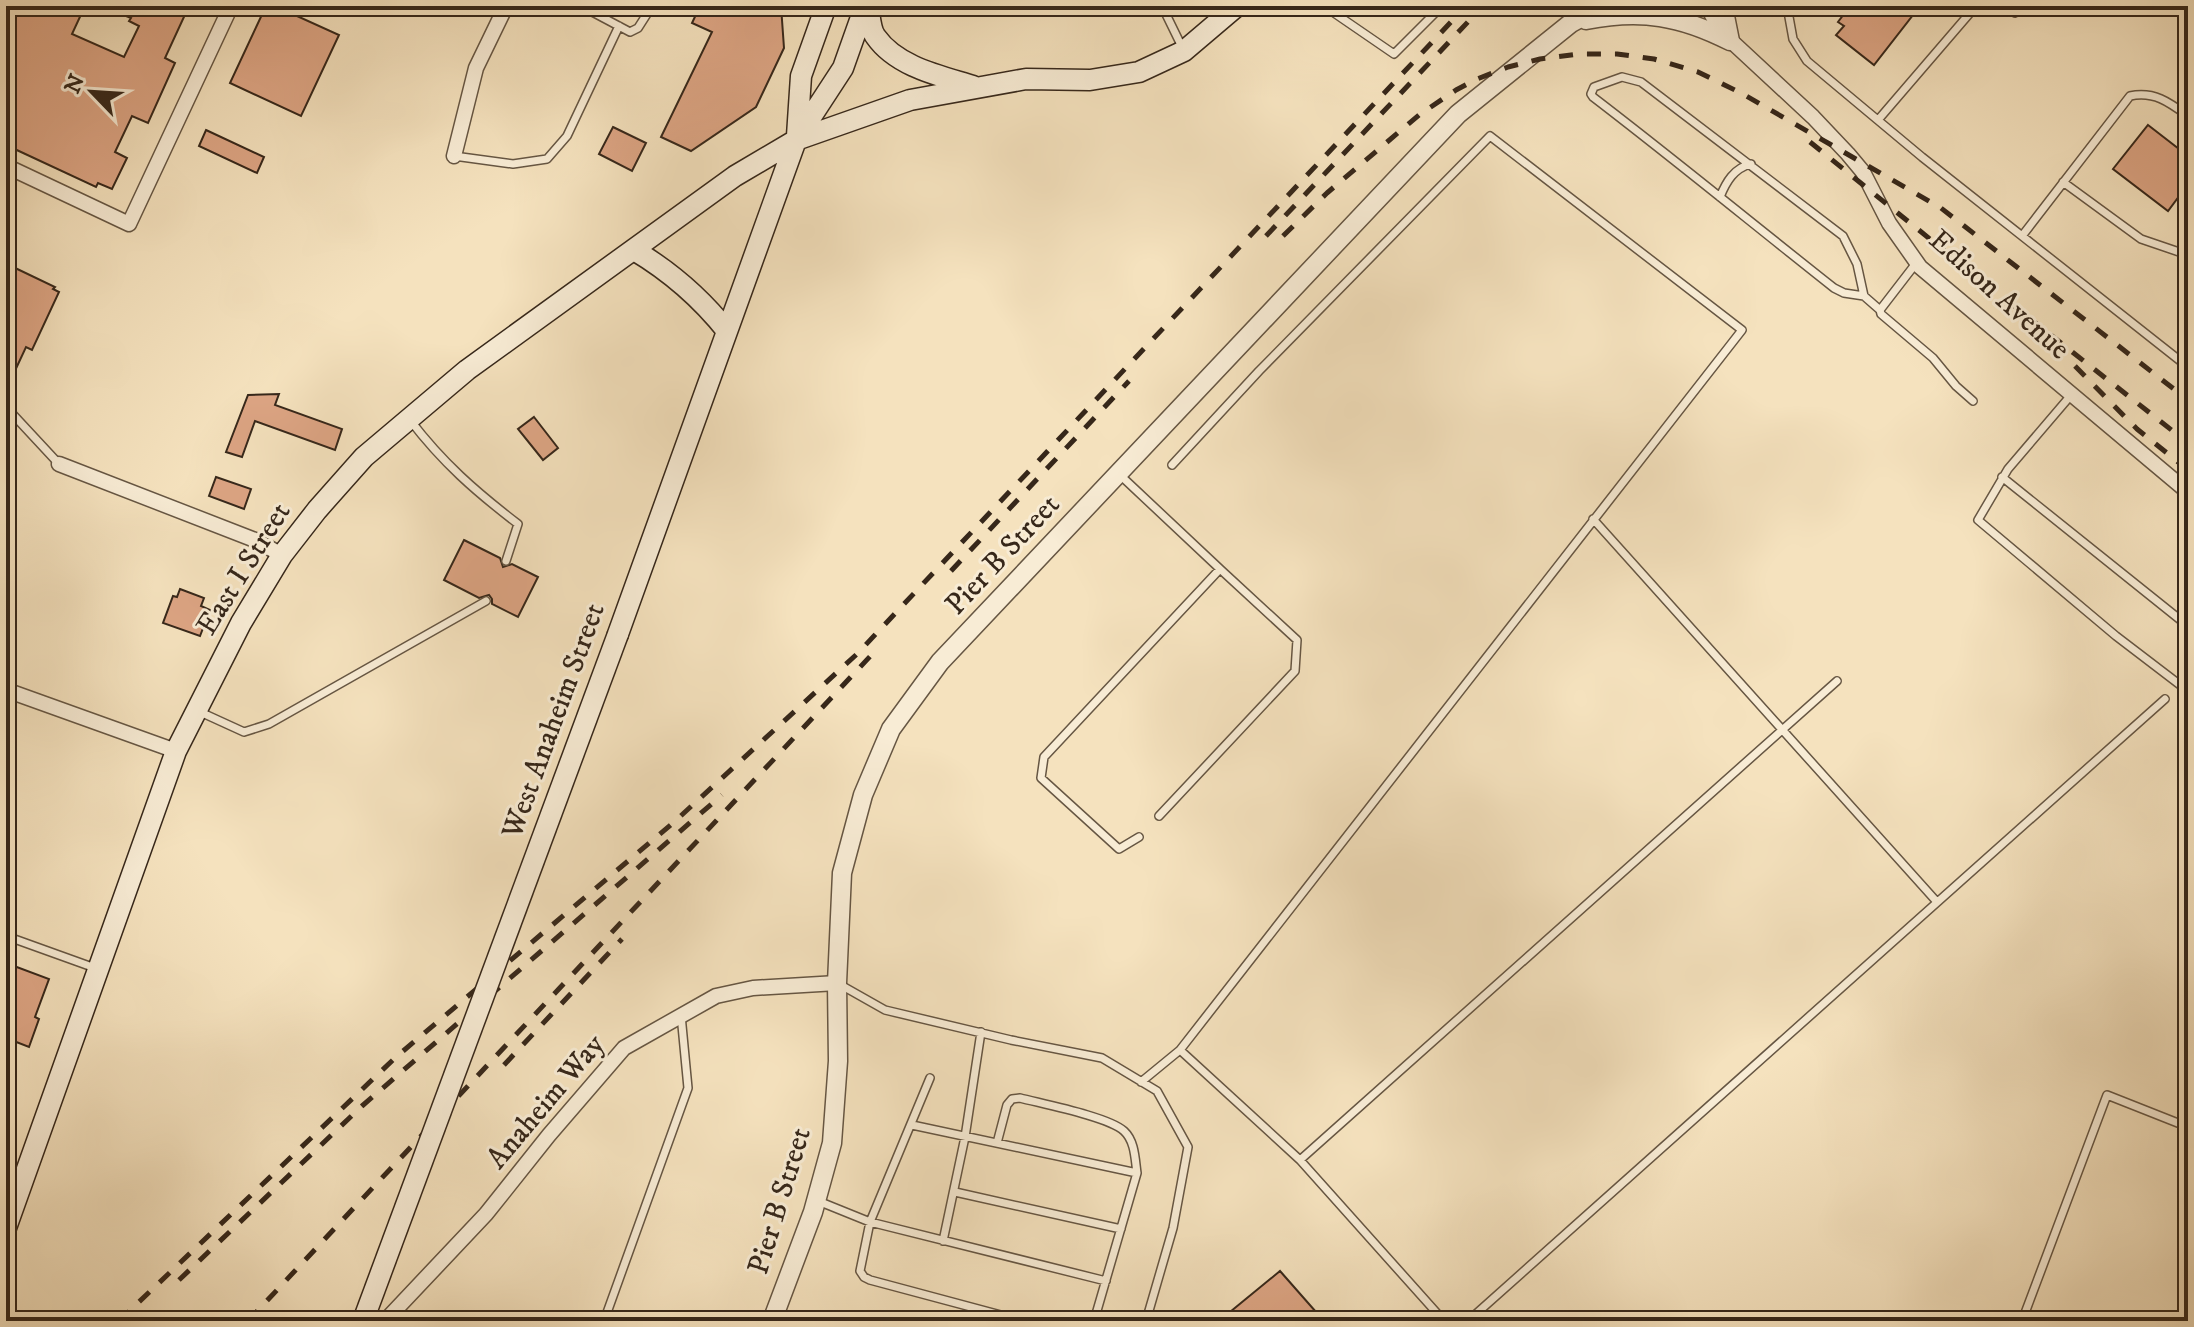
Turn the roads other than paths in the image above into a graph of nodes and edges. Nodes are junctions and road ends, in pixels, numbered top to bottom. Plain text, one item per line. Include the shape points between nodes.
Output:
1 (231, 6) edge
2 (506, 6) edge
3 (581, 6) edge
4 (652, 6) edge
5 (826, 6) edge
6 (867, 6) edge
7 (1162, 6) edge
8 (1237, 6) edge
9 (1324, 6) edge
10 (1442, 6) edge
11 (1602, 6) edge
12 (1707, 6) edge
13 (1723, 6) edge
14 (1790, 6) edge
15 (1976, 6) edge
16 (2006, 6) edge
17 (2015, 13) dead end
18 (1571, 23) junction
19 (619, 26) junction
20 (1730, 41) junction
21 (1184, 51) junction
22 (977, 88) junction
23 (2188, 116) edge
24 (1878, 120) junction
25 (796, 140) junction
26 (454, 156) joint
27 (1751, 164) junction
28 (6, 166) edge
29 (2063, 182) junction
30 (1720, 197) junction
31 (2022, 236) junction
32 (634, 250) junction
33 (2188, 255) edge
34 (1917, 262) junction
35 (1864, 296) junction
36 (1880, 310) junction
37 (727, 331) junction
38 (2188, 367) edge
39 (2072, 394) junction
40 (1973, 401) dead end
41 (6, 407) edge
42 (408, 418) junction
43 (59, 464) joint
44 (1172, 465) dead end
45 (1118, 474) junction
46 (2002, 477) junction
47 (2188, 492) edge
48 (1593, 519) junction
49 (282, 555) junction
50 (506, 561) dead end
51 (1220, 569) junction
52 (486, 601) dead end
53 (2188, 626) edge
54 (1837, 681) dead end
55 (6, 690) edge
56 (2188, 691) edge
57 (2165, 699) dead end
58 (196, 710) junction
59 (1783, 730) junction
60 (176, 751) junction
61 (1159, 816) dead end
62 (1139, 837) dead end
63 (1937, 902) junction
64 (6, 936) edge
65 (97, 969) junction
66 (837, 983) junction
67 (681, 1015) junction
68 (981, 1032) junction
69 (1180, 1050) junction
70 (930, 1078) dead end
71 (1141, 1082) junction
72 (912, 1125) junction
73 (2188, 1127) edge
74 (965, 1137) junction
75 (997, 1143) junction
76 (1300, 1160) junction
77 (1137, 1173) junction
78 (955, 1192) junction
79 (816, 1200) junction
80 (10, 1206) edge
81 (870, 1222) junction
82 (6, 1228) edge
83 (1121, 1229) junction
84 (943, 1241) junction
85 (1106, 1281) junction
86 (363, 1321) edge
87 (385, 1321) edge
88 (604, 1321) edge
89 (772, 1321) edge
90 (1023, 1321) edge
91 (1094, 1321) edge
92 (1146, 1321) edge
93 (1444, 1321) edge
94 (1468, 1321) edge
95 (2022, 1321) edge

1 - 28 street via 129,224
2 - 26 street via 476,68
3 - 19 lane
4 - 19 lane via 638,28 630,32
5 - 25 main road, West Anaheim Street via 801,76
6 - 22 main road via 874,36 900,59
6 - 25 main road, West Anaheim Street via 843,68
7 - 21 lane
8 - 21 main road, East I Street
9 - 10 lane via 1394,54
11 - 18 street, Pier B Street
12 - 20 street, Edison Avenue
13 - 20 street
14 - 24 lane via 1799,52
15 - 24 lane
16 - 17 lane
18 - 20 street via 1647,15 1677,19
18 - 45 street, Pier B Street via 1458,114
19 - 26 lane via 567,136 547,159 513,164
20 - 34 street, Edison Avenue via 1848,154
21 - 22 main road, East I Street via 1139,72 1090,80 1026,79
22 - 25 main road, East I Street via 910,100
23 - 29 lane via 2145,93 2130,96
24 - 31 lane
25 - 32 main road, East I Street via 735,176
25 - 37 main road, West Anaheim Street
27 - 30 lane via 1730,177
27 - 30 lane via 1641,82 1622,77 1594,87 1593,97
27 - 35 lane via 1843,236
29 - 31 lane
29 - 33 lane via 2141,239
30 - 35 lane via 1834,288
31 - 38 lane
32 - 37 main road via 692,290
32 - 42 main road, East I Street
34 - 36 lane
34 - 39 street, Edison Avenue
35 - 36 lane
36 - 40 lane
37 - 86 main road, West Anaheim Street, bridge
39 - 46 lane
39 - 47 street, Edison Avenue
41 - 43 lane
42 - 49 main road, East I Street via 364,457
42 - 50 lane via 466,483 518,524
43 - 49 street
44 - 48 lane via 1490,136 1742,330
45 - 51 lane
45 - 66 street, Pier B Street via 940,662 891,729 863,795 842,873
46 - 53 lane
46 - 56 lane via 1978,520
48 - 59 lane
48 - 69 lane
49 - 58 main road, East I Street
51 - 61 lane via 1297,640 1295,671
51 - 62 lane via 1044,757 1041,778 1119,849
52 - 58 lane via 269,724 244,732
54 - 59 lane
55 - 60 street
57 - 63 lane
58 - 60 main road, East I Street
59 - 63 lane
59 - 76 lane
60 - 65 main road, East I Street
63 - 94 lane
64 - 65 lane
65 - 80 main road, East I Street
66 - 67 street, Anaheim Way via 753,988 716,996
66 - 68 lane via 885,1010
66 - 79 street, Pier B Street via 832,1143
67 - 87 street, Anaheim Way via 612,1059 486,1214
67 - 88 lane via 688,1088
68 - 71 lane via 1102,1058
68 - 74 lane
69 - 71 lane
69 - 76 lane
70 - 72 lane
71 - 92 lane via 1157,1091 1188,1147 1173,1228
72 - 74 lane
72 - 81 lane
73 - 95 lane via 2107,1095
74 - 75 lane
74 - 78 lane
75 - 77 lane
75 - 77 lane via 1007,1105 1020,1098 1124,1131 1134,1149
76 - 93 lane
77 - 83 lane
78 - 83 lane
78 - 84 lane
79 - 81 lane
79 - 89 street, Pier B Street
80 - 82 main road, East I Street
81 - 84 lane
81 - 90 lane via 860,1264 864,1277
83 - 85 lane
84 - 85 lane
85 - 91 lane

